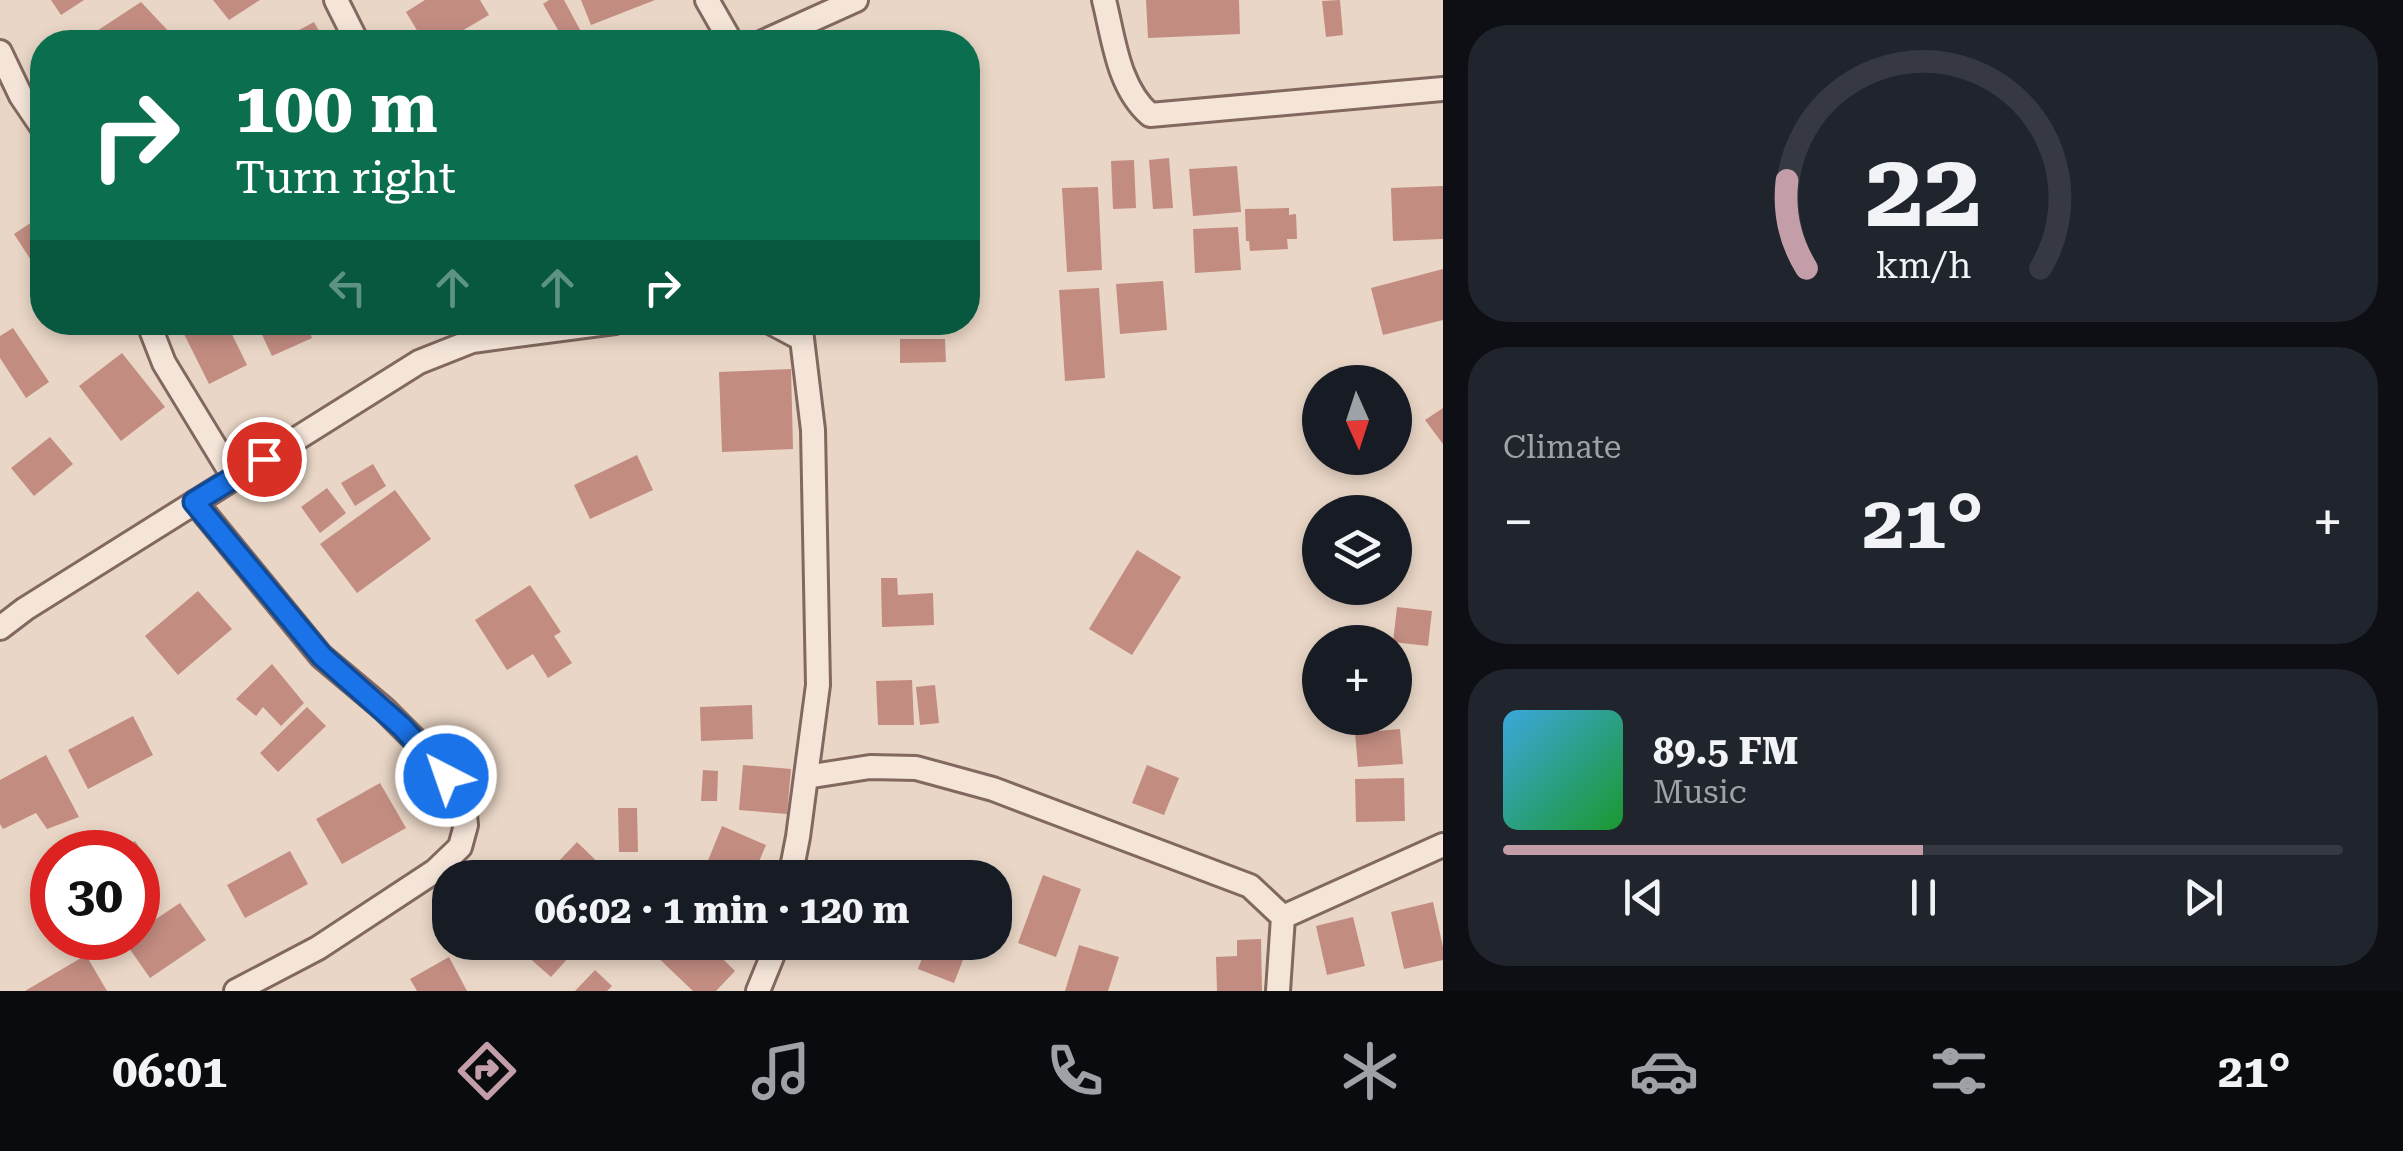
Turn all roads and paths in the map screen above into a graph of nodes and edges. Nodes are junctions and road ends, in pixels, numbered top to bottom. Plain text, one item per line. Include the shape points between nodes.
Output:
1 (336, 0) edge
2 (707, 0) edge
3 (856, 0) edge
4 (1104, 0) edge
5 (351, 30) edge
6 (724, 30) edge
7 (790, 30) edge
8 (0, 52) edge
9 (1443, 88) edge
10 (30, 108) edge
11 (153, 335) edge
12 (465, 335) edge
13 (801, 335) edge
14 (234, 478) junction
15 (194, 502) junction
16 (1, 625) edge
17 (806, 777) junction
18 (1443, 844) edge
19 (793, 860) edge
20 (1282, 917) junction
21 (771, 960) edge
22 (236, 991) edge
23 (758, 991) edge
24 (1278, 991) edge

1 - 5 street
2 - 6 street
3 - 7 street
4 - 9 street via 1126,84 1150,115
8 - 10 street
11 - 14 street
12 - 14 street
13 - 17 street via 813,430 818,685
14 - 15 street
15 - 16 street
15 - 22 street via 322,656 446,776 464,804 466,825 460,847 435,872 318,948
17 - 19 street
17 - 20 street via 916,768 992,789 1250,886
18 - 20 street
20 - 24 street
21 - 23 street

